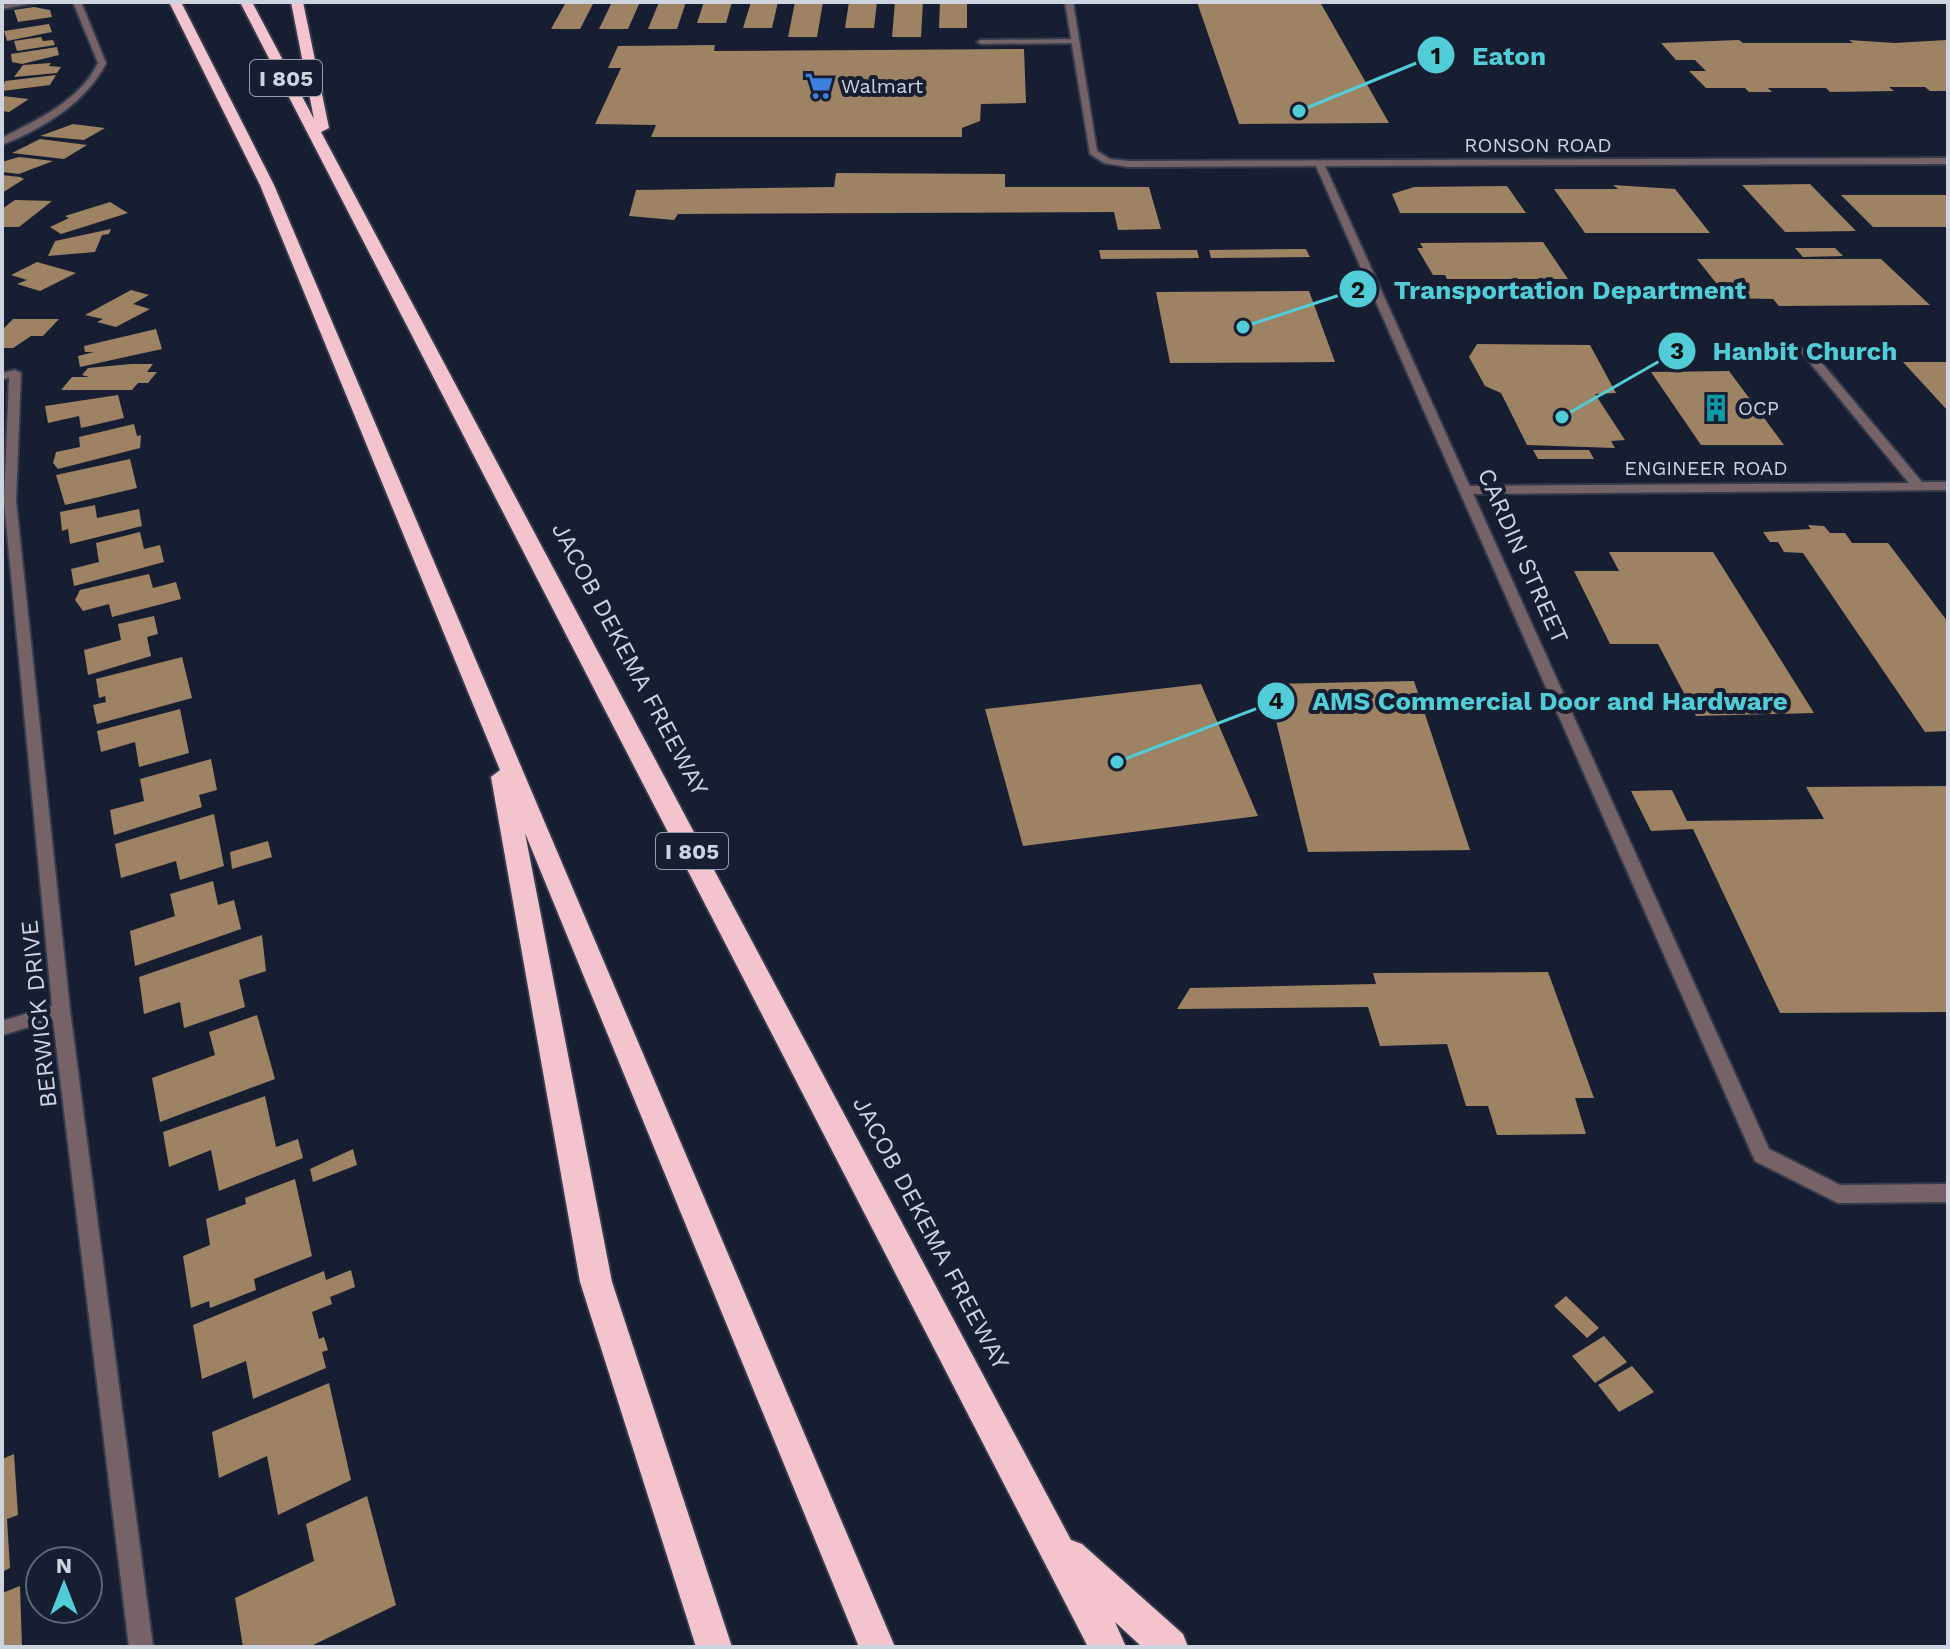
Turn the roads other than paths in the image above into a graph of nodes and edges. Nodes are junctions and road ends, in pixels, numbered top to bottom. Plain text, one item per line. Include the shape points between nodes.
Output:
1 (35, 2) edge
2 (77, 2) edge
3 (175, 2) edge
4 (246, 2) edge
5 (1069, 2) edge
6 (296, 6) edge
7 (2, 7) edge
8 (1075, 41) junction
9 (981, 42) dead end
10 (2, 142) edge
11 (327, 154) junction
12 (1948, 161) edge
13 (1320, 164) junction
14 (1806, 351) dead end
15 (8, 374) edge
16 (1948, 486) edge
17 (1919, 487) junction
18 (1465, 490) junction
19 (495, 732) junction
20 (61, 1010) junction
21 (2, 1028) edge
22 (1948, 1193) edge
23 (1058, 1547) junction
24 (141, 1647) edge
25 (714, 1647) edge
26 (877, 1647) edge
27 (1108, 1647) edge
28 (1170, 1647) edge

1 - 7 street
2 - 10 street via 102,63 97,77 63,107
3 - 19 highway, I 805 via 267,185
4 - 11 highway, JACOB DEKEMA FREEWAY / I 805
5 - 8 street
6 - 11 highway
8 - 9 street
8 - 13 street, RONSON ROAD via 1093,152 1107,161
11 - 23 highway, JACOB DEKEMA FREEWAY / I 805
12 - 13 street, RONSON ROAD
13 - 18 street, CARDIN STREET
14 - 17 street
15 - 20 street, BERWICK DRIVE via 10,501
16 - 17 street, ENGINEER ROAD
17 - 18 street, ENGINEER ROAD
18 - 22 street, CARDIN STREET via 1762,1155 1838,1194
19 - 25 highway via 596,1282
19 - 26 highway, I 805
20 - 21 street
20 - 24 street, BERWICK DRIVE
23 - 27 highway, JACOB DEKEMA FREEWAY / I 805
23 - 28 highway

